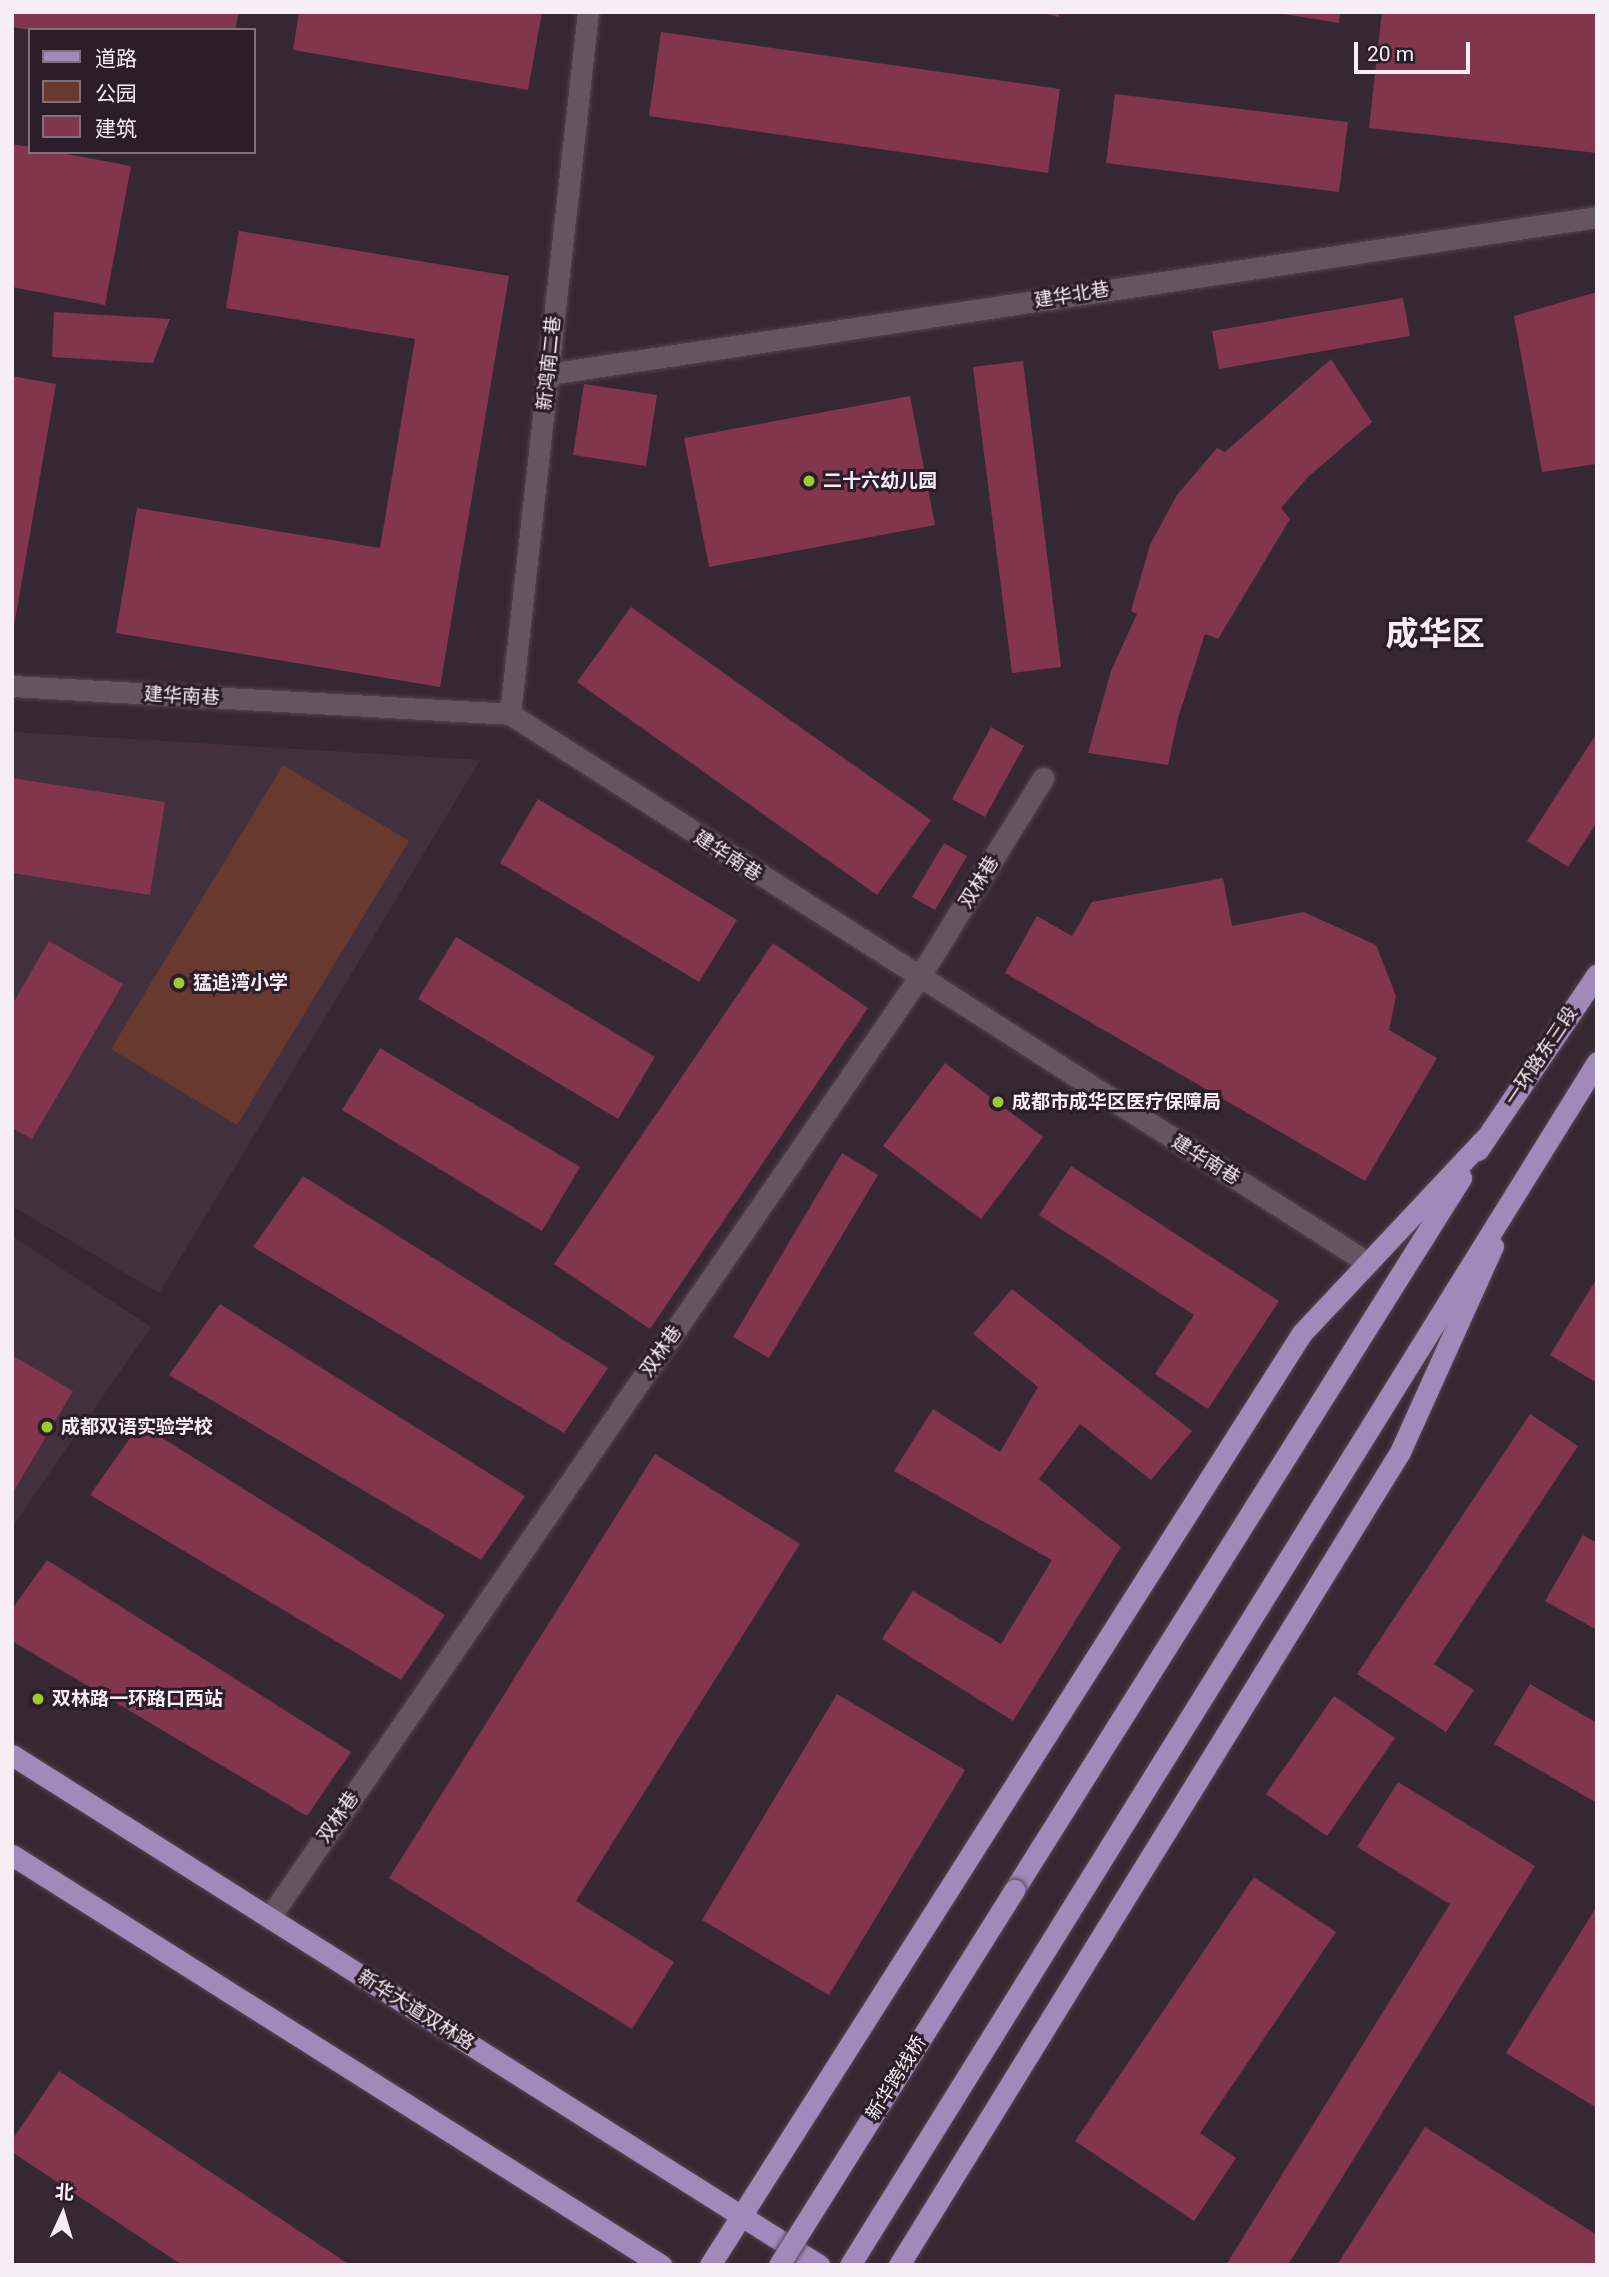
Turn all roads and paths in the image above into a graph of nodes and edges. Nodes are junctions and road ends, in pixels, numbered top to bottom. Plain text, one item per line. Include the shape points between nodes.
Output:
1 (588, 12) edge
2 (1597, 217) edge
3 (548, 374) junction
4 (12, 687) edge
5 (510, 714) junction
6 (1043, 778) dead end
7 (1597, 974) edge
8 (918, 979) junction
9 (1597, 1062) edge
10 (1485, 1138) junction
11 (1528, 1168) junction
12 (1368, 1262) junction
13 (12, 1755) edge
14 (12, 1855) edge
15 (269, 1918) junction
16 (742, 2216) junction
17 (661, 2265) edge
18 (710, 2265) edge
19 (779, 2265) edge
20 (819, 2265) edge
21 (850, 2265) edge
22 (899, 2265) edge

1 - 3 street, 新鸿南二巷
2 - 3 street, 建华北巷
3 - 5 street, 新鸿南二巷
4 - 5 street, 建华南巷
5 - 8 street, 建华南巷
6 - 8 street, 双林巷
7 - 10 main road, 一环路东三段
8 - 12 street, 建华南巷
8 - 15 street, 双林巷
9 - 11 main road
10 - 12 main road
10 - 19 main road, 新华跨线桥, bridge
11 - 21 main road
11 - 22 main road via 1401,1452
12 - 16 main road via 1302,1333
13 - 15 main road, 新华大道双林路
14 - 17 main road
15 - 16 main road, 新华大道双林路
16 - 18 main road
16 - 20 main road, 新华大道双林路

